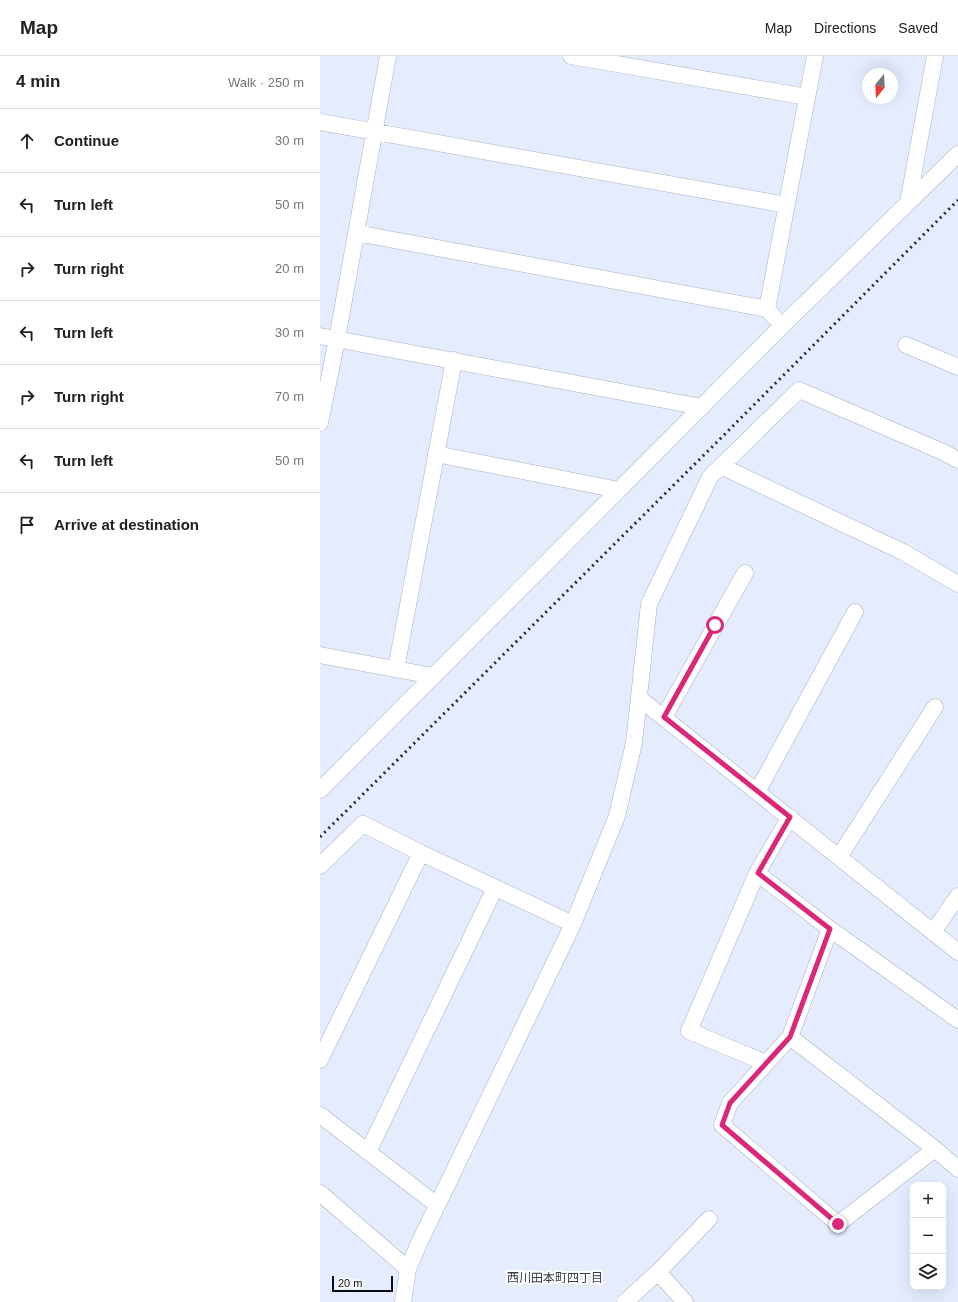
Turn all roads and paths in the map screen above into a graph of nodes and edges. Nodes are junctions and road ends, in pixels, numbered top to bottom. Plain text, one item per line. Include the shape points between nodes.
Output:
1 (388, 56) edge
2 (571, 56) edge
3 (815, 56) edge
4 (935, 56) edge
5 (807, 97) junction
6 (320, 122) edge
7 (374, 132) junction
8 (958, 154) edge
9 (908, 203) junction
10 (787, 205) junction
11 (356, 233) junction
12 (767, 309) junction
13 (782, 326) junction
14 (320, 336) edge
15 (337, 339) junction
16 (906, 345) dead end
17 (454, 360) junction
18 (958, 367) edge
19 (702, 407) junction
20 (320, 423) edge
21 (436, 454) junction
22 (958, 460) edge
23 (721, 466) junction
24 (619, 490) junction
25 (745, 573) dead end
26 (958, 584) edge
27 (855, 612) dead end
28 (320, 655) edge
29 (396, 669) junction
30 (433, 676) junction
31 (639, 698) junction
32 (935, 707) dead end
33 (664, 717) junction
34 (320, 790) edge
35 (757, 792) junction
36 (790, 817) junction
37 (420, 853) junction
38 (839, 857) junction
39 (320, 866) edge
40 (758, 873) junction
41 (495, 888) junction
42 (958, 896) edge
43 (573, 924) junction
44 (830, 929) junction
45 (933, 932) junction
46 (958, 952) edge
47 (958, 1020) edge
48 (790, 1037) junction
49 (320, 1060) edge
50 (766, 1063) junction
51 (320, 1115) edge
52 (936, 1149) junction
53 (368, 1152) junction
54 (958, 1169) edge
55 (320, 1194) edge
56 (437, 1206) junction
57 (709, 1219) dead end
58 (408, 1270) junction
59 (658, 1272) junction
60 (403, 1302) edge
61 (625, 1302) edge
62 (685, 1302) edge

1 - 7 street
2 - 5 street
3 - 5 street
4 - 9 street
5 - 10 street
6 - 7 street
7 - 10 street
7 - 11 street
8 - 9 street
9 - 13 street
10 - 12 street
11 - 12 street
11 - 15 street
12 - 13 street
13 - 19 street
14 - 15 street
15 - 17 street
15 - 20 street
16 - 18 street
17 - 19 street
17 - 21 street
19 - 24 street
21 - 24 street
21 - 29 street
22 - 23 street via 799,390
23 - 26 street via 903,552
23 - 31 street via 710,477 649,604
24 - 30 street
25 - 33 street
27 - 35 street
28 - 29 street
29 - 30 street
30 - 34 street
31 - 33 street
31 - 43 street via 634,743 617,816
32 - 38 street
33 - 35 street
35 - 36 street
36 - 38 street
36 - 40 street
37 - 39 street via 363,824
37 - 41 street
37 - 49 street
38 - 45 street
40 - 44 street
40 - 50 street via 689,1031
41 - 43 street
41 - 53 street
42 - 45 street
43 - 56 street
44 - 47 street
44 - 48 street
45 - 46 street
48 - 50 street
48 - 52 street
50 - 52 street via 730,1103 722,1125 838,1224
51 - 53 street
52 - 54 street
53 - 56 street
55 - 58 street
56 - 58 street
57 - 59 street
58 - 60 street
59 - 61 street
59 - 62 street

